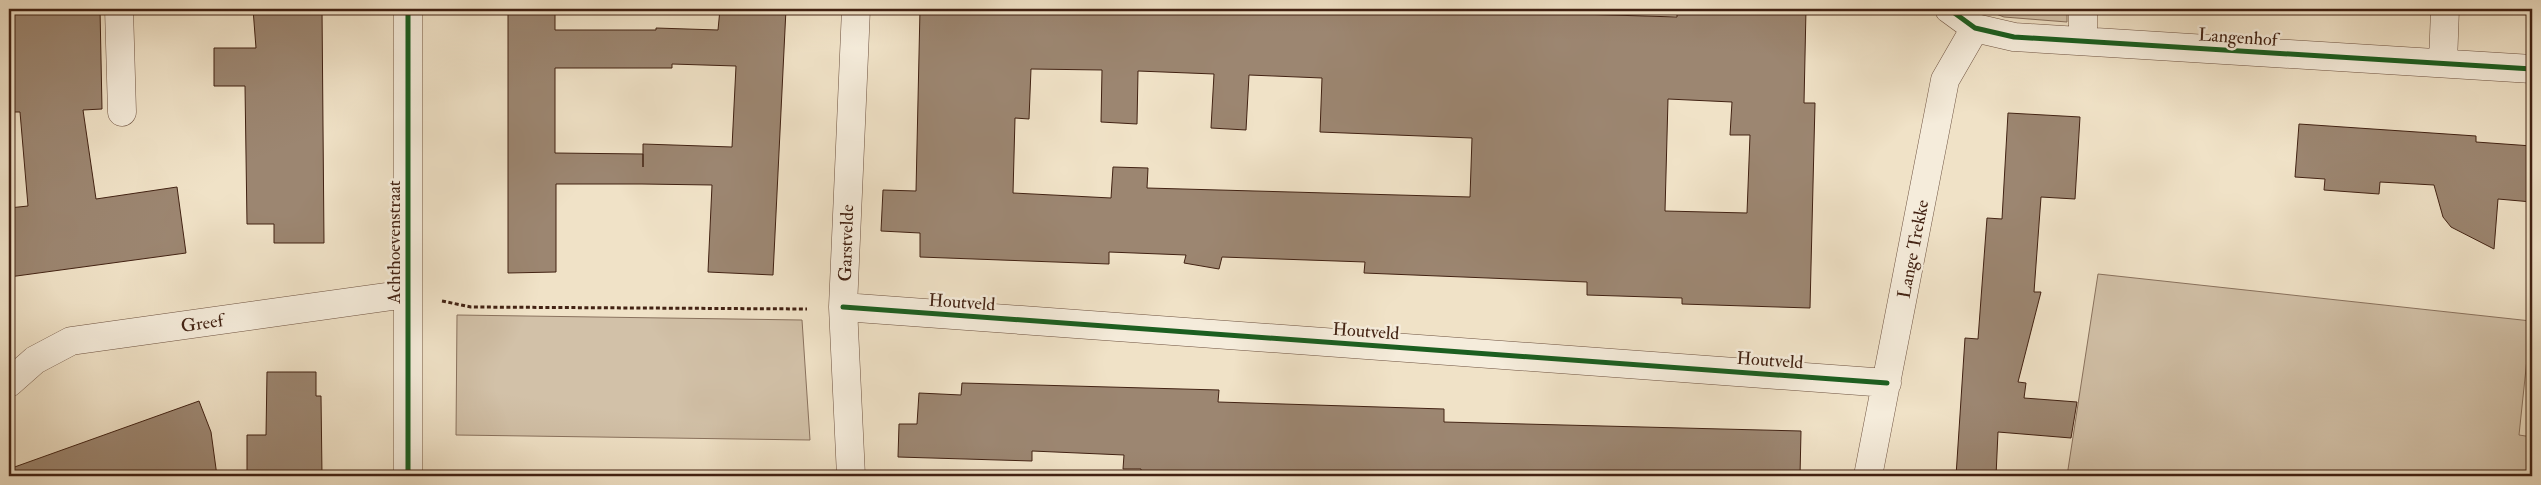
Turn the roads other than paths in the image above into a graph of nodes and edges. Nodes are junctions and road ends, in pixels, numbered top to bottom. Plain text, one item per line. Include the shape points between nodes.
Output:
1 (119, 9) edge
2 (408, 9) edge
3 (856, 9) edge
4 (1949, 9) edge
5 (2083, 9) edge
6 (2445, 9) edge
7 (1975, 28) junction
8 (2083, 41) junction
9 (2443, 63) junction
10 (2532, 69) edge
11 (122, 112) dead end
12 (408, 294) junction
13 (843, 307) junction
14 (9, 383) edge
15 (1887, 383) junction
16 (408, 476) edge
17 (851, 476) edge
18 (1868, 476) edge

1 - 11 street
2 - 12 street, Achthoevenstraat
3 - 13 street, Garstvelde
4 - 7 street, Langenhof
5 - 8 street
6 - 9 street
7 - 8 street, Langenhof via 2014,37
7 - 15 street, Lange Trekke via 1945,80
8 - 9 street, Langenhof
9 - 10 street, Langenhof
12 - 14 street, Greef via 71,341 35,360
12 - 16 street, Achthoevenstraat
13 - 15 street, Houtveld
13 - 17 street, Garstvelde
15 - 18 street, Lange Trekke

